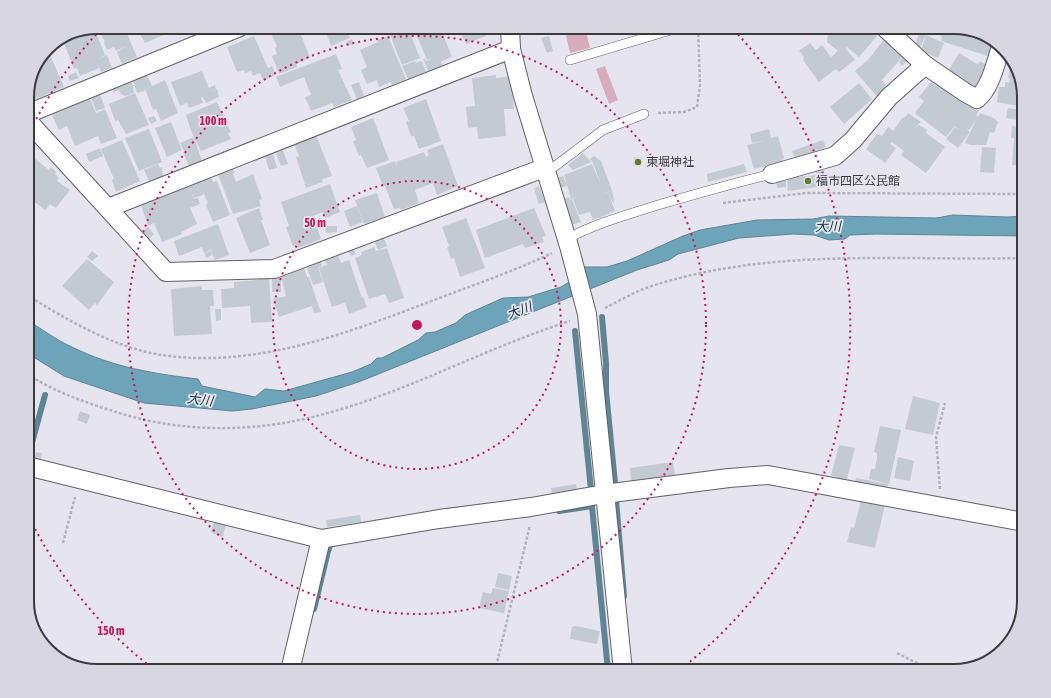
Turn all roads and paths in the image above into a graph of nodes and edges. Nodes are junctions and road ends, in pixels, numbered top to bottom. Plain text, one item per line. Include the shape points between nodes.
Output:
1 (223, 34) edge
2 (510, 34) edge
3 (657, 34) edge
4 (698, 34) edge
5 (892, 34) edge
6 (511, 49) junction
7 (999, 52) edge
8 (570, 60) dead end
9 (925, 65) junction
10 (34, 111) edge
11 (644, 114) joint
12 (34, 128) edge
13 (545, 170) junction
14 (772, 174) joint
15 (1017, 194) edge
16 (719, 204) dead end
17 (108, 208) junction
18 (569, 245) junction
19 (1017, 258) edge
20 (34, 300) edge
21 (587, 315) junction
22 (34, 377) edge
23 (945, 403) dead end
24 (34, 468) edge
25 (79, 479) junction
26 (604, 494) junction
27 (533, 507) junction
28 (942, 508) junction
29 (1017, 521) edge
30 (321, 540) junction
31 (63, 543) dead end
32 (897, 653) dead end
33 (292, 664) edge
34 (497, 664) edge
35 (622, 664) edge
36 (918, 664) edge

1 - 10 street
2 - 6 street
3 - 8 lane
4 - 11 path via 700,85 697,107 684,112
5 - 9 street
6 - 13 street
6 - 17 street
7 - 9 street via 992,74 982,95 977,99
9 - 14 street via 889,97 854,140 835,156
11 - 13 lane via 603,130
12 - 17 street
13 - 17 street via 274,269 166,272
13 - 18 street
14 - 18 lane via 590,227
15 - 16 path via 806,193
18 - 20 path via 535,262 374,323 310,343 249,355 211,358 161,355 124,345 64,318
18 - 21 street
19 - 21 path via 753,263 680,277 647,287
21 - 22 path via 327,414 269,426 188,427 132,418 78,399
21 - 26 street
23 - 28 path via 936,437
24 - 25 street
25 - 30 street
25 - 31 path
26 - 27 street
26 - 28 street via 768,475
26 - 35 street
27 - 30 street via 439,519
27 - 34 path
28 - 29 street
30 - 33 street
32 - 36 path

